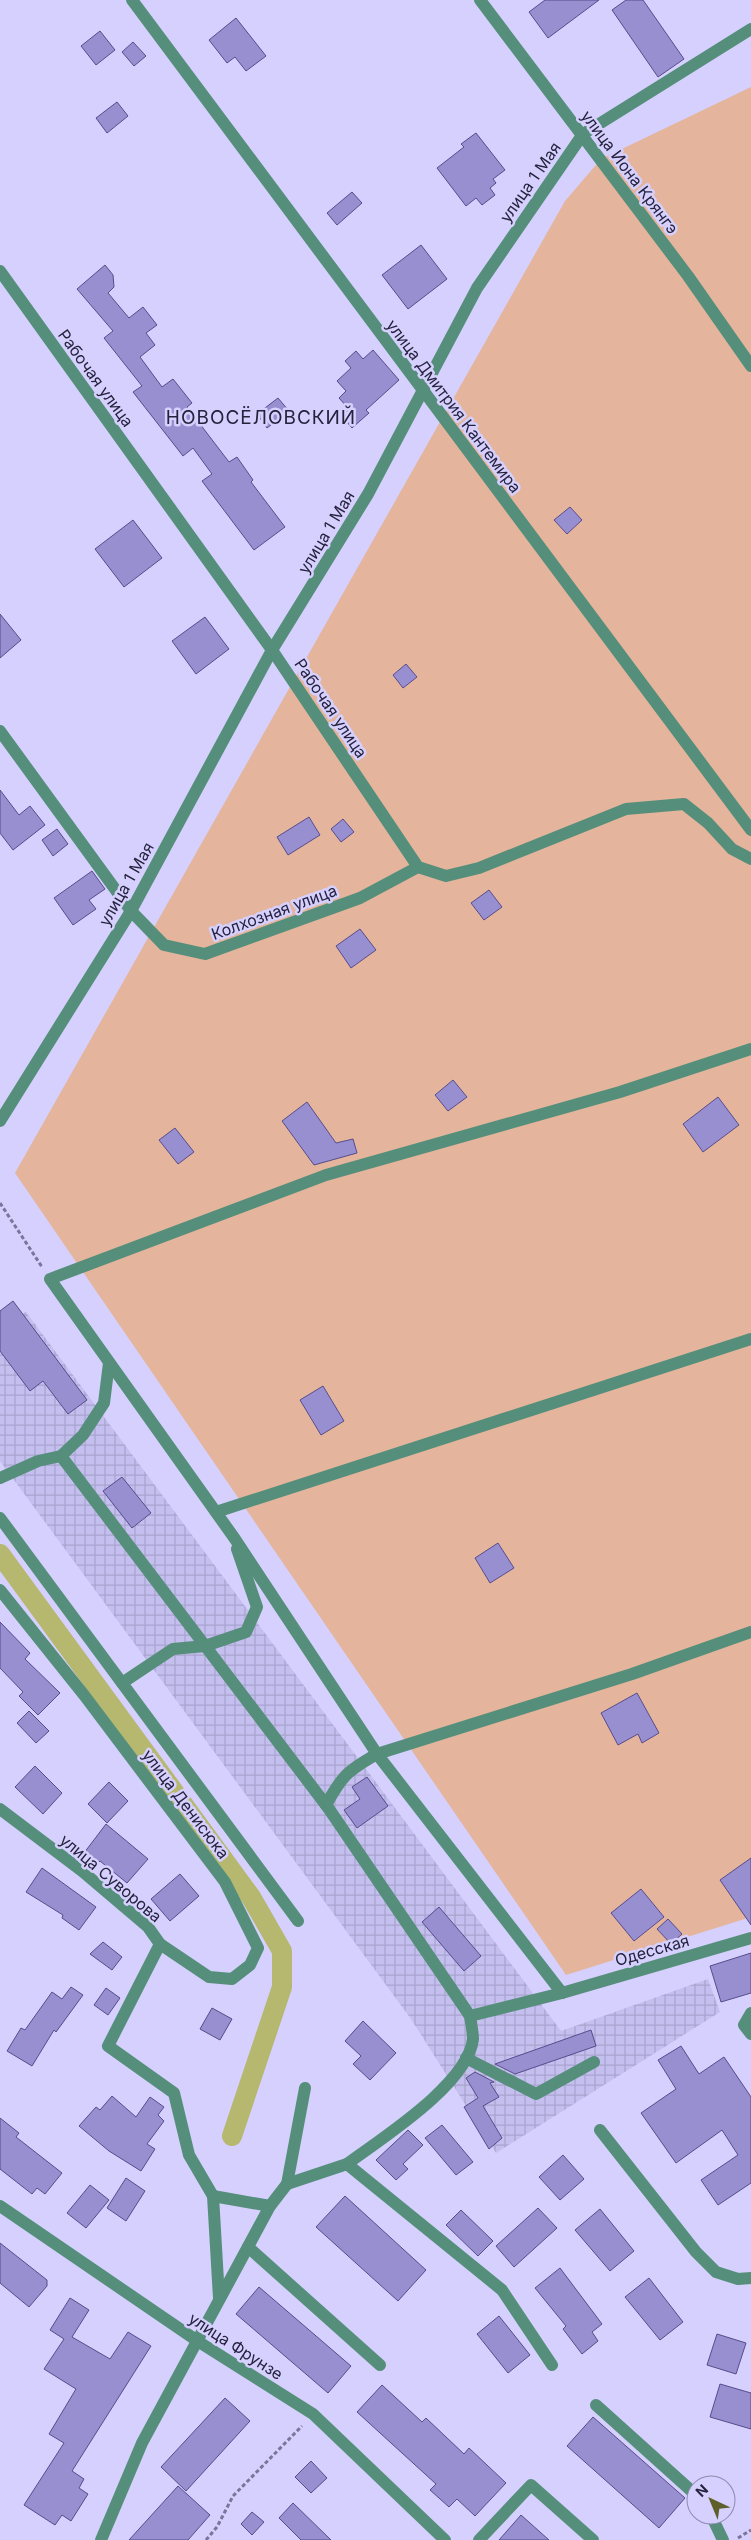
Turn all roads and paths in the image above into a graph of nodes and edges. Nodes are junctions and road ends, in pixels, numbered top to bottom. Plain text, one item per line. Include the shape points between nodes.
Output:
1 (132, 0) edge
2 (480, 0) edge
3 (751, 29) edge
4 (583, 134) junction
5 (0, 271) edge
6 (751, 366) edge
7 (422, 392) junction
8 (272, 650) junction
9 (0, 731) edge
10 (751, 830) edge
11 (751, 859) edge
12 (418, 867) junction
13 (130, 912) junction
14 (751, 1049) edge
15 (0, 1120) edge
16 (0, 1203) edge
17 (50, 1279) junction
18 (751, 1339) edge
19 (110, 1363) junction
20 (61, 1456) junction
21 (0, 1478) edge
22 (216, 1512) junction
23 (0, 1518) edge
24 (235, 1539) junction
25 (0, 1590) edge
26 (751, 1632) edge
27 (205, 1646) junction
28 (122, 1683) junction
29 (376, 1754) junction
30 (326, 1806) junction
31 (0, 1809) edge
32 (298, 1921) dead end
33 (751, 1938) edge
34 (160, 1944) junction
35 (562, 1993) junction
36 (751, 2013) edge
37 (470, 2016) junction
38 (751, 2034) edge
39 (466, 2058) junction
40 (594, 2062) dead end
41 (305, 2088) dead end
42 (600, 2130) dead end
43 (347, 2164) junction
44 (287, 2184) junction
45 (213, 2196) junction
46 (0, 2206) edge
47 (270, 2206) junction
48 (248, 2247) junction
49 (751, 2278) edge
50 (219, 2298) junction
51 (199, 2342) junction
52 (380, 2365) dead end
53 (552, 2365) dead end
54 (596, 2405) dead end
55 (313, 2414) junction
56 (686, 2486) edge
57 (716, 2525) edge
58 (751, 2530) edge
59 (438, 2538) edge
60 (101, 2540) edge
61 (206, 2540) edge
62 (479, 2540) edge
63 (592, 2540) edge
64 (723, 2540) edge
65 (736, 2540) edge

1 - 7 street, улица Дмитрия Кантемира
2 - 4 street, улица Иона Крянгэ
3 - 4 street, улица 1 Мая
4 - 6 street, улица Иона Крянгэ
4 - 7 street, улица 1 Мая via 476,288
5 - 8 street, Рабочая улица
7 - 8 street, улица 1 Мая via 368,494
7 - 10 street, улица Дмитрия Кантемира
8 - 12 street, Рабочая улица
8 - 13 street, улица 1 Мая
9 - 13 street, Колхозная улица
11 - 12 street via 732,849 708,823 684,804 626,809 479,868 446,876
12 - 13 street, Колхозная улица via 360,898 205,954 164,945
13 - 15 street, улица 1 Мая
14 - 17 street via 620,1092 326,1175
16 - 17 path
17 - 19 street
18 - 22 street
19 - 20 street via 104,1403 83,1435
19 - 22 street
20 - 21 street via 38,1461
20 - 27 street
22 - 24 street
23 - 28 street
24 - 27 street via 257,1608 246,1632
24 - 29 street
25 - 34 street, улица Денисюка via 226,1882 258,1948 250,1965 232,1978 209,1977
26 - 29 street via 632,1674
27 - 28 street via 173,1649
27 - 30 street
28 - 32 street
29 - 30 street via 350,1769 340,1779
29 - 35 street
30 - 37 street
31 - 34 street, улица Суворова via 82,1871 148,1927
33 - 35 street, Одесская
34 - 45 street, улица Суворова via 108,2046 174,2093 189,2155
35 - 37 street, Одесская
36 - 38 street via 744,2025
37 - 39 street via 473,2039
39 - 40 street via 536,2094
39 - 43 street via 462,2068 421,2110
41 - 44 street
42 - 49 street via 696,2252 716,2272 738,2279
43 - 44 street
43 - 53 street via 502,2290
44 - 47 street
45 - 47 street
45 - 50 street, улица Суворова
46 - 51 street, улица Фрунзе
47 - 48 street
48 - 50 street
48 - 52 street
50 - 51 street
51 - 55 street, улица Фрунзе
51 - 60 street via 142,2443
54 - 56 street
55 - 59 street, улица Фрунзе
55 - 61 path via 233,2496 217,2527
57 - 64 street
58 - 65 path
62 - 63 street via 531,2486

